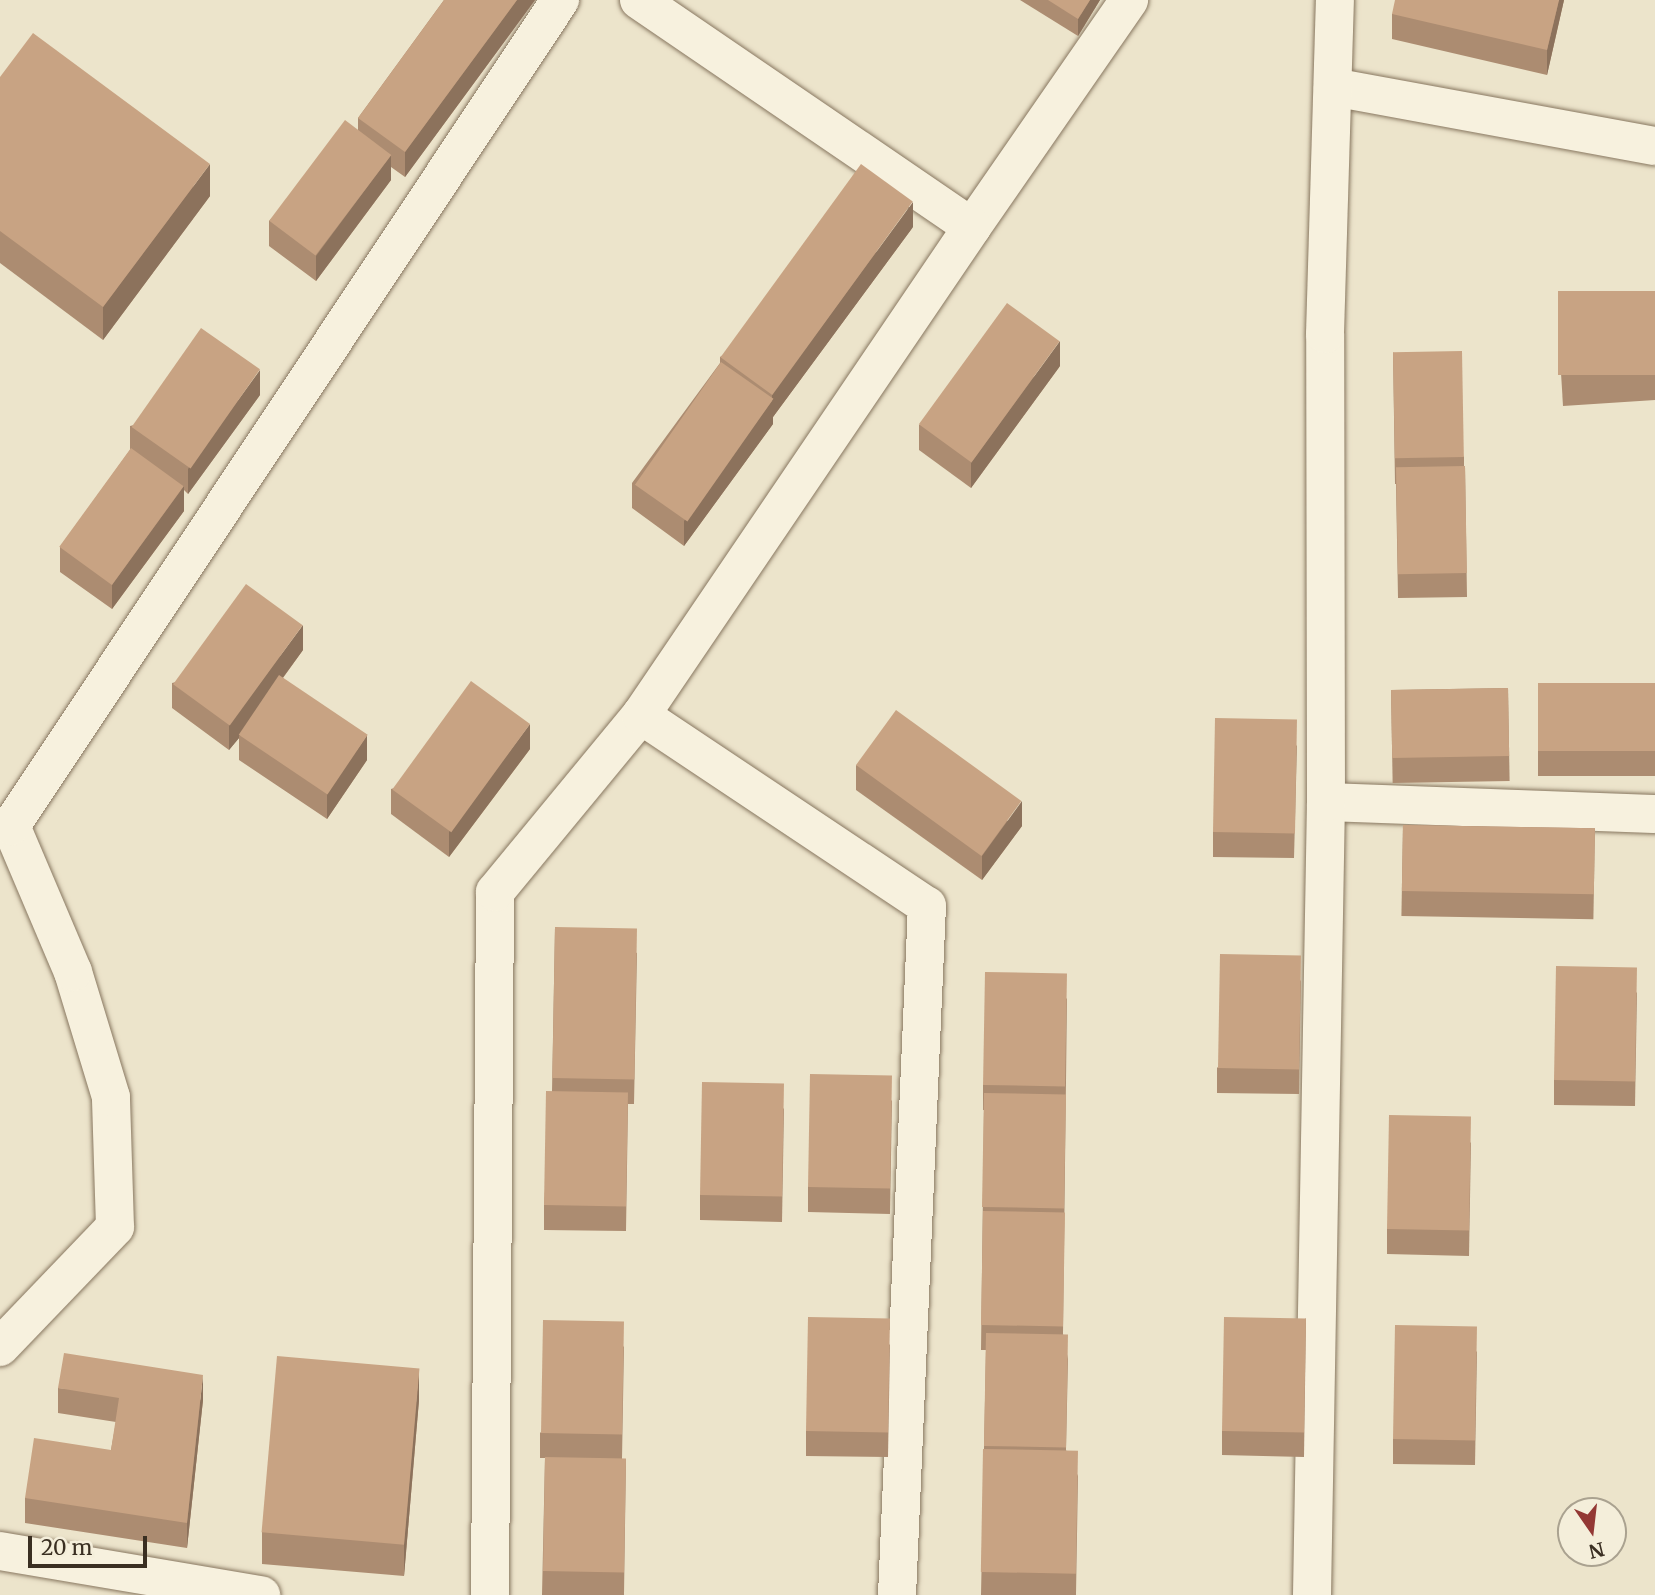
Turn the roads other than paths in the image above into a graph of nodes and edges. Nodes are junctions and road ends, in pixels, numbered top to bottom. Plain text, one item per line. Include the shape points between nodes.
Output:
1 (560, 0) edge
2 (639, 0) edge
3 (1129, 0) edge
4 (1335, 0) edge
5 (1332, 87) junction
6 (1655, 146) edge
7 (972, 227) junction
8 (641, 715) junction
9 (1326, 802) junction
10 (1655, 814) edge
11 (0, 1347) edge
12 (0, 1551) edge
13 (261, 1595) edge
14 (490, 1595) edge
15 (897, 1595) edge
16 (1312, 1595) edge

1 - 11 street via 11,826 73,972 111,1097 115,1227
2 - 7 street
3 - 7 street
4 - 5 street
5 - 6 street
5 - 9 street via 1325,334
7 - 8 street
8 - 14 street via 495,892
8 - 15 street via 927,906
9 - 10 street
9 - 16 street
12 - 13 street

